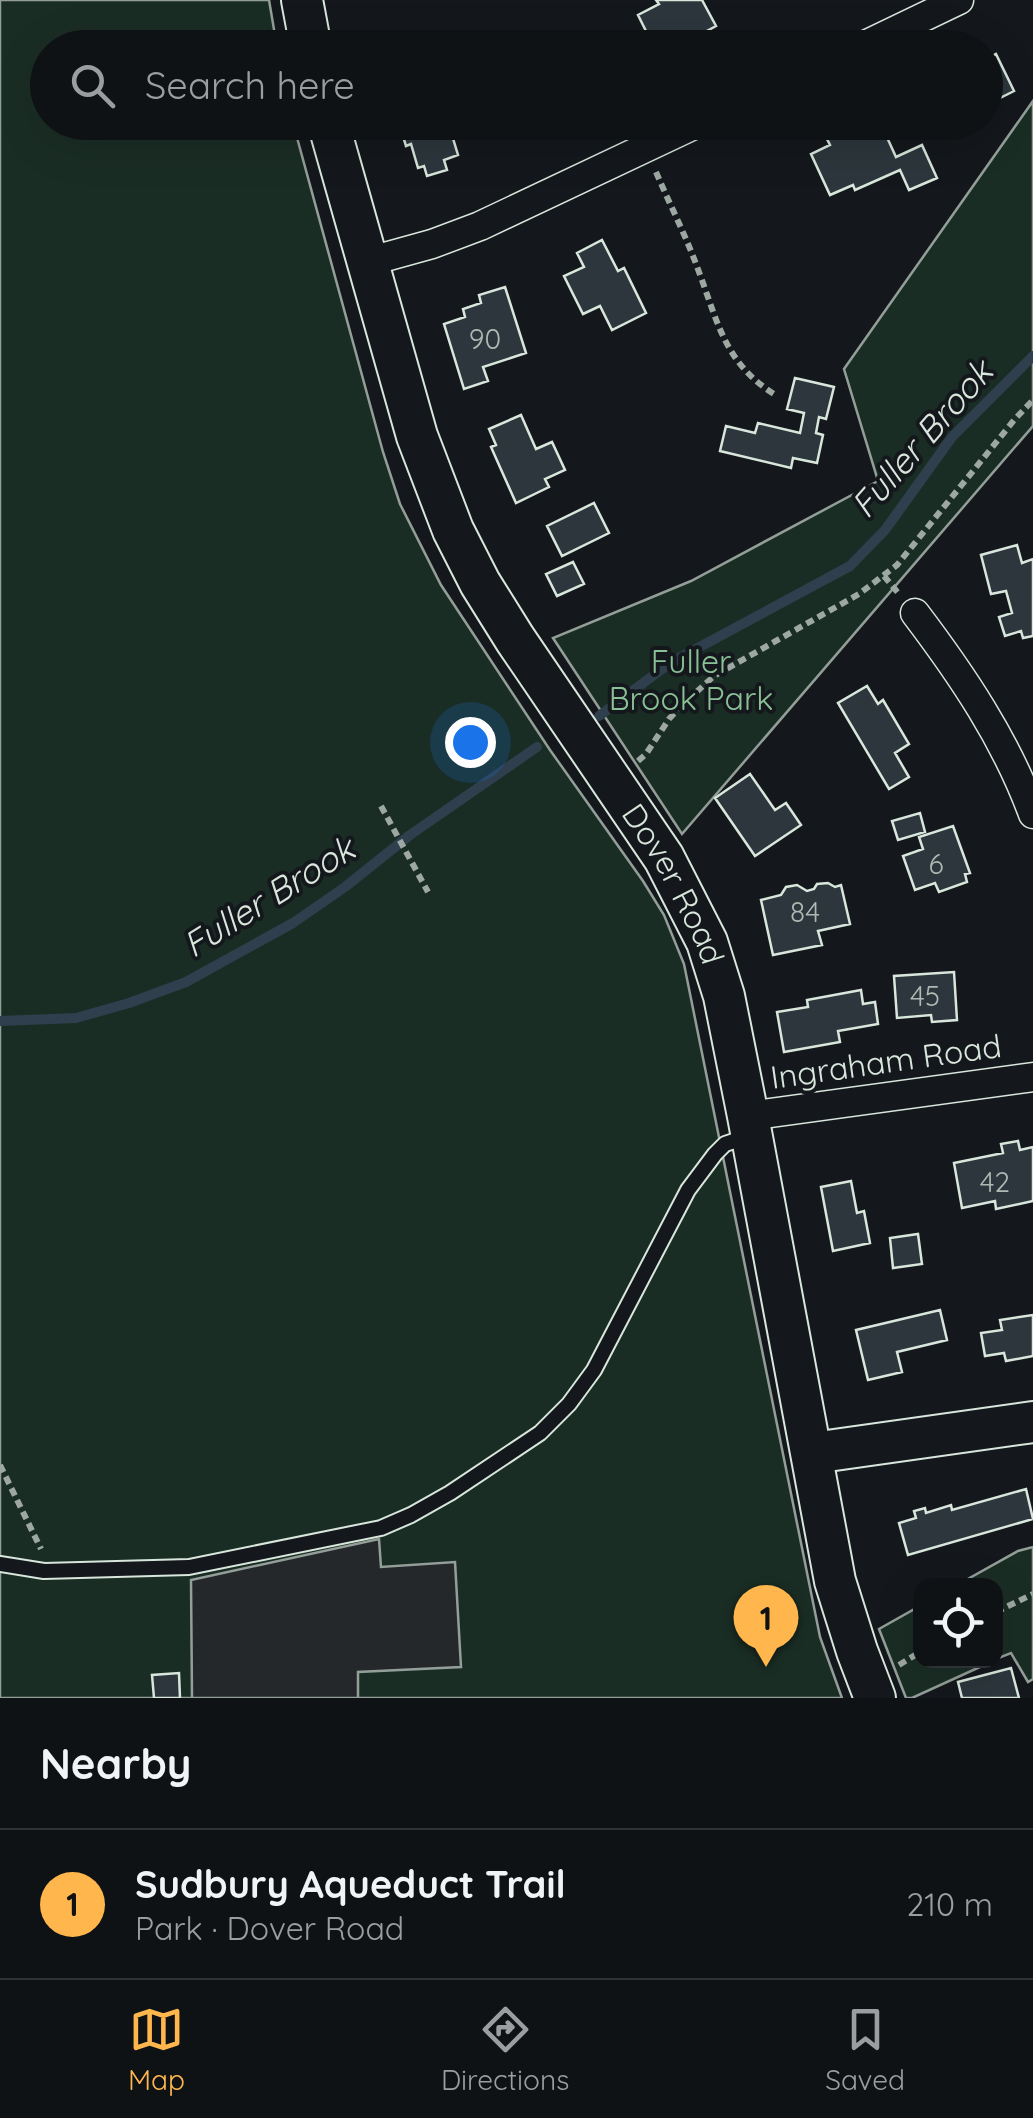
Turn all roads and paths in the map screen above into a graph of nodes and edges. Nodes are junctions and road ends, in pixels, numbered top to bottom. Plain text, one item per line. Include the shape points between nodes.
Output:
1 (302, 0) edge
2 (960, 0) edge
3 (308, 30) edge
4 (897, 30) edge
5 (333, 140) edge
6 (662, 140) edge
7 (645, 148) junction
8 (366, 262) junction
9 (774, 394) dead end
10 (1033, 400) edge
11 (915, 612) dead end
12 (614, 780) junction
13 (381, 806) dead end
14 (1033, 814) edge
15 (428, 892) dead end
16 (1033, 1077) edge
17 (750, 1126) junction
18 (1033, 1422) edge
19 (813, 1453) junction
20 (0, 1465) edge
21 (0, 1564) edge
22 (56, 1571) junction
23 (1033, 1594) edge
24 (1003, 1609) edge
25 (875, 1698) edge

1 - 3 street
2 - 4 street
5 - 8 street, Dover Road
6 - 7 street
7 - 8 street via 458,236
7 - 9 path via 726,345
8 - 12 street, Dover Road via 418,436 459,542 533,668
10 - 12 path via 898,565 699,687 646,754
11 - 14 street via 988,718
12 - 17 street, Dover Road via 707,942
13 - 15 path
16 - 17 street, Ingraham Road
17 - 19 street, Dover Road
17 - 22 lane via 696,1178 594,1370 569,1404 540,1433 464,1484 412,1515 369,1530 189,1568
18 - 19 street
19 - 25 street, Dover Road via 835,1581
20 - 22 path
21 - 22 lane
23 - 24 path

